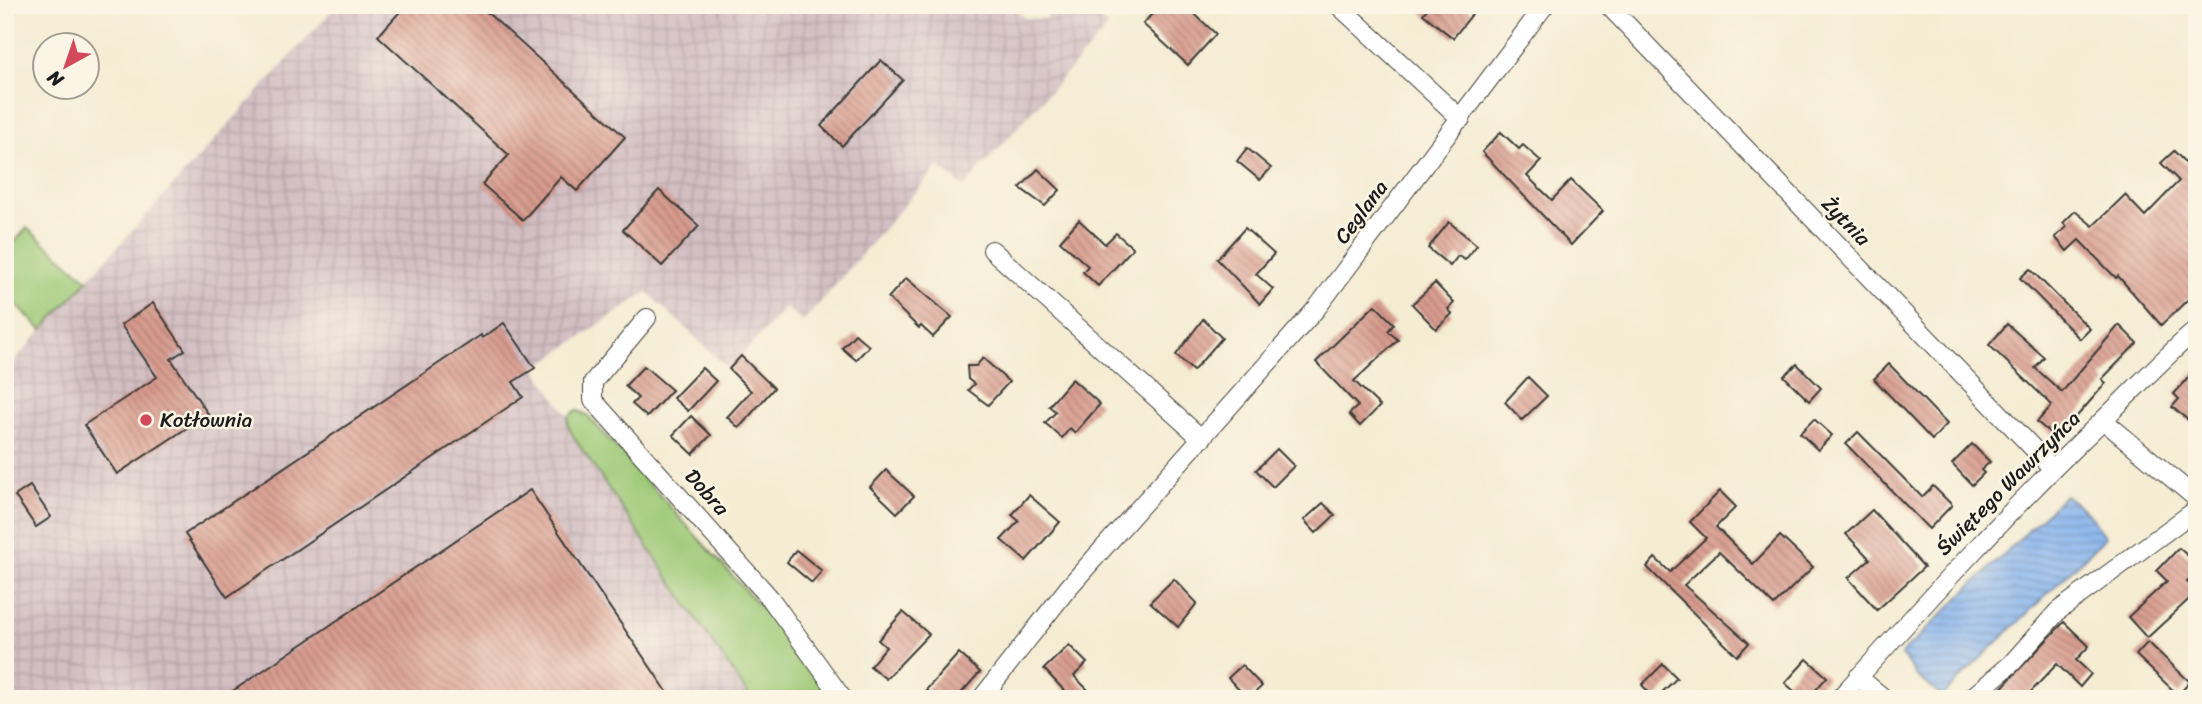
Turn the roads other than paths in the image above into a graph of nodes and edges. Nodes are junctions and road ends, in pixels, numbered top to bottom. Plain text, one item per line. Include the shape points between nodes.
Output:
1 (1338, 5) edge
2 (1545, 5) edge
3 (1608, 5) edge
4 (1461, 119) junction
5 (992, 250) dead end
6 (647, 318) dead end
7 (2197, 329) edge
8 (2103, 420) junction
9 (1202, 439) junction
10 (2052, 468) junction
11 (2197, 499) edge
12 (2197, 509) edge
13 (1858, 677) junction
14 (843, 699) edge
15 (981, 699) edge
16 (1839, 699) edge
17 (1885, 699) edge
18 (1970, 699) edge

1 - 4 street
2 - 4 street, Ceglana
3 - 10 street, Żytnia
4 - 9 street, Ceglana via 1316,309
5 - 9 street
6 - 14 street, Dobra via 593,382 593,400 771,598
7 - 8 street, Świętego Wawrzyńca
8 - 10 street, Świętego Wawrzyńca
8 - 11 street
9 - 15 street, Ceglana via 1068,588
10 - 13 street, Świętego Wawrzyńca via 1927,597
12 - 18 street via 2058,611 2012,663
13 - 16 street, Świętego Wawrzyńca
13 - 17 street

